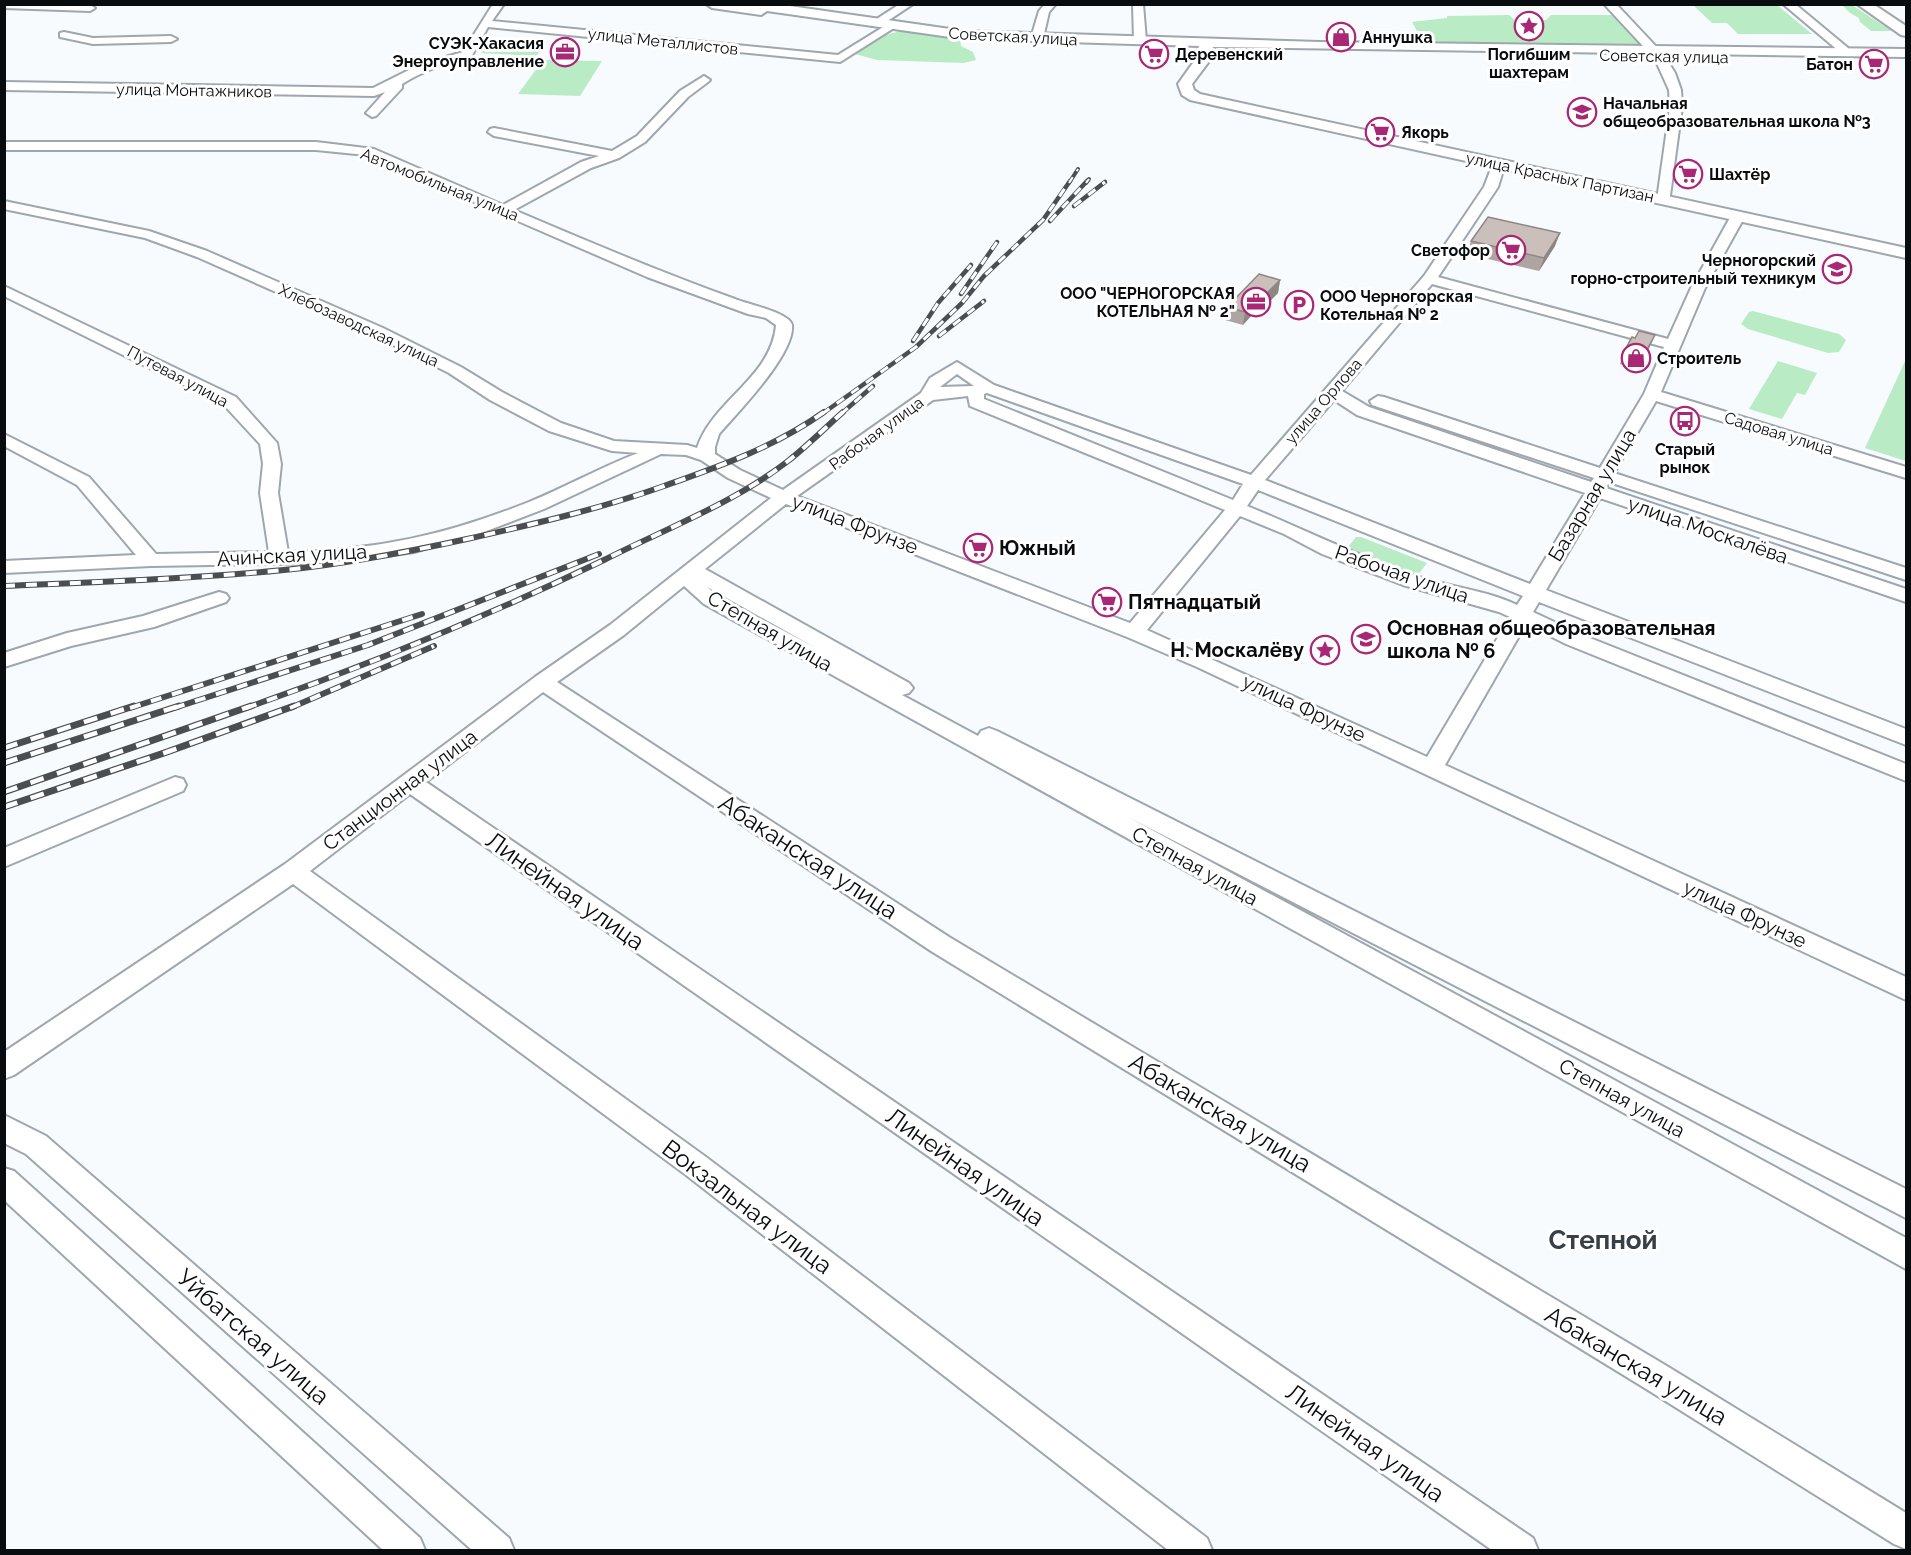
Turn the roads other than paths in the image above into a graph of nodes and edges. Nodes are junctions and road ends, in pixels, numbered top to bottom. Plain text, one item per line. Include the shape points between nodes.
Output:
1 (499, 4) edge
2 (712, 4) edge
3 (744, 4) edge
4 (908, 4) edge
5 (1051, 4) edge
6 (1138, 4) edge
7 (1609, 4) edge
8 (1788, 4) edge
9 (1863, 4) edge
10 (4, 5) edge
11 (90, 8) dead end
12 (821, 16) junction
13 (485, 23) junction
14 (876, 24) junction
15 (892, 26) junction
16 (1906, 32) edge
17 (64, 35) dead end
18 (1037, 38) junction
19 (171, 39) dead end
20 (1140, 41) junction
21 (1206, 44) junction
22 (1844, 50) dead end
23 (1656, 53) junction
24 (1906, 53) edge
25 (1906, 60) edge
26 (403, 80) junction
27 (704, 80) dead end
28 (9, 87) edge
29 (372, 114) dead end
30 (494, 132) dead end
31 (4, 146) edge
32 (614, 155) junction
33 (1499, 164) junction
34 (1664, 200) junction
35 (4, 205) edge
36 (505, 209) junction
37 (1738, 216) junction
38 (1906, 253) edge
39 (1429, 279) junction
40 (4, 290) edge
41 (1673, 345) junction
42 (982, 390) junction
43 (1652, 394) junction
44 (1336, 395) junction
45 (927, 396) junction
46 (711, 433) junction
47 (4, 439) edge
48 (668, 449) junction
49 (707, 456) junction
50 (1604, 473) junction
51 (1906, 473) edge
52 (1254, 482) junction
53 (1594, 491) junction
54 (784, 497) junction
55 (1236, 509) junction
56 (280, 559) junction
57 (151, 560) junction
58 (4, 567) edge
59 (692, 570) junction
60 (1906, 574) edge
61 (1534, 592) junction
62 (1906, 597) edge
63 (219, 598) dead end
64 (1523, 614) junction
65 (1134, 632) junction
66 (4, 660) edge
67 (542, 682) junction
68 (1906, 737) edge
69 (1433, 767) junction
70 (1906, 773) edge
71 (410, 783) junction
72 (175, 785) dead end
73 (4, 858) edge
74 (293, 871) junction
75 (1906, 988) edge
76 (4, 1067) edge
77 (4, 1128) edge
78 (4, 1181) edge
79 (1906, 1204) edge
80 (1906, 1254) edge
81 (1906, 1532) edge
82 (408, 1551) edge
83 (497, 1551) edge
84 (1195, 1551) edge
85 (1521, 1551) edge

1 - 13 street
2 - 12 main road, Советская улица
3 - 12 main road, Советская улица
4 - 14 street
5 - 18 street via 1044,11
6 - 20 street
7 - 23 street
8 - 22 street
9 - 16 main road
10 - 11 street
12 - 14 main road, Советская улица
13 - 15 street, улица Металлистов via 840,58
13 - 26 street via 467,55 423,67
14 - 15 main road, Советская улица
15 - 18 main road, Советская улица via 964,35
17 - 19 street via 93,41
18 - 20 main road, Советская улица
20 - 21 main road, Советская улица
21 - 23 main road, Советская улица via 1329,51
21 - 33 main road, улица Красных Партизан via 1205,58 1185,84 1187,92 1195,97
23 - 24 main road, Советская улица
23 - 25 main road, Советская улица
23 - 34 street via 1672,77 1676,113
26 - 28 street, улица Монтажников via 374,93
26 - 29 street
27 - 32 street via 684,93 641,139
30 - 32 street
31 - 36 street, Автомобильная улица via 346,148 369,152
32 - 36 street via 586,165
33 - 34 main road, улица Красных Партизан
33 - 39 street, улица Орлова via 1491,187
34 - 37 main road, улица Красных Партизан
35 - 48 street, Хлебозаводская улица via 149,235 202,254 377,331 555,427 612,446
36 - 46 street, Автомобильная улица via 652,274 784,323 783,336 764,372
37 - 38 main road, улица Красных Партизан
37 - 41 street, Базарная улица via 1698,288
39 - 41 street
39 - 44 street, улица Орлова
40 - 56 street, Путевая улица via 230,401 268,442 272,464 269,493
41 - 43 street, Базарная улица
42 - 45 street, Рабочая улица
42 - 45 street via 962,362 936,381
42 - 52 street, Рабочая улица
42 - 55 street, Рабочая улица via 976,402
43 - 50 street, Базарная улица
43 - 51 street, Садовая улица
44 - 50 street, улица Москалёва via 1379,401
44 - 52 street, улица Орлова
44 - 53 street, улица Москалёва via 1374,415
45 - 54 street, Рабочая улица
46 - 48 street, Ачинская улица
46 - 49 street
47 - 57 street via 83,481
48 - 49 street, Хлебозаводская улица
48 - 56 street, Ачинская улица via 619,466 477,528 414,546 339,557
49 - 54 street, улица Фрунзе via 734,474
50 - 53 street, Базарная улица
50 - 60 street, улица Москалёва
52 - 55 street, улица Орлова
52 - 61 street, Рабочая улица
53 - 61 street, Базарная улица
53 - 62 street, улица Москалёва
54 - 59 street, Станционная улица
54 - 65 street, улица Фрунзе
55 - 64 street, Рабочая улица via 1410,581
55 - 65 street, улица Орлова
56 - 57 street, Ачинская улица
57 - 58 street, Ачинская улица
59 - 67 street, Станционная улица via 617,630
59 - 79 street, Степная улица via 971,728
59 - 80 street, Степная улица via 694,585 711,600
61 - 64 street, Базарная улица
61 - 68 street, Рабочая улица
63 - 66 street via 147,622 67,640
64 - 69 street, Базарная улица
64 - 70 street, Рабочая улица via 1573,639
65 - 69 street, улица Фрунзе
67 - 71 street, Станционная улица
67 - 81 street, Абаканская улица via 940,944
69 - 75 street, улица Фрунзе
71 - 74 street, Станционная улица
71 - 85 street, Линейная улица
72 - 73 street
74 - 76 street, Станционная улица
74 - 84 street, Вокзальная улица via 696,1166
77 - 83 street, Уйбатская улица via 36,1145
78 - 82 street

